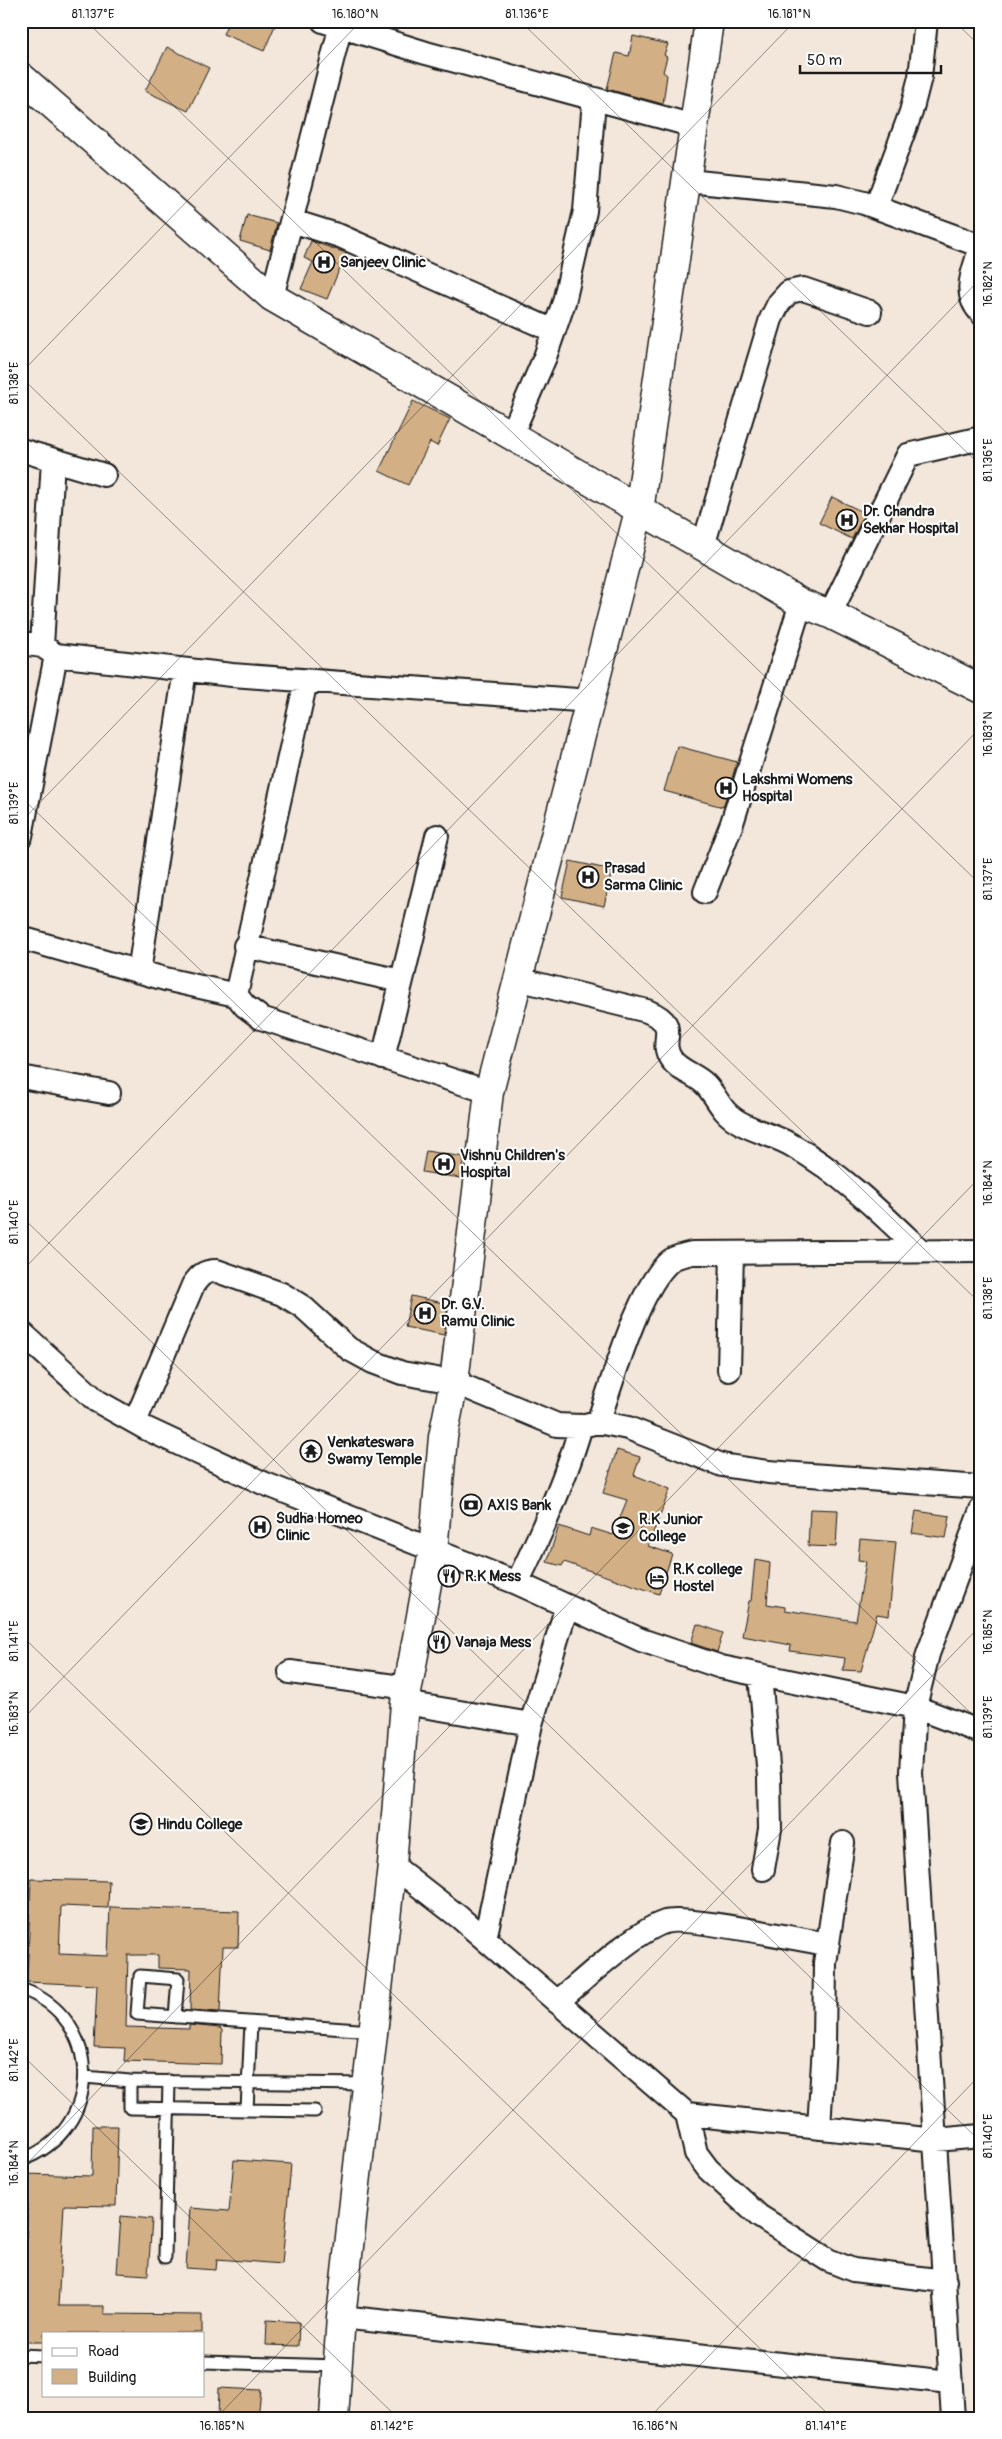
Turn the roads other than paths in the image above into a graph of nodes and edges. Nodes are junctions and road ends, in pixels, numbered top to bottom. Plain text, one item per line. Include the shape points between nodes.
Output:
1 (709, 21) edge
2 (926, 21) edge
3 (335, 24) edge
4 (21, 77) edge
5 (594, 100) junction
6 (694, 126) junction
7 (688, 181) junction
8 (876, 207) junction
9 (292, 221) junction
10 (272, 297) junction
11 (870, 312) dead end
12 (981, 314) edge
13 (554, 331) junction
14 (511, 436) junction
15 (981, 438) edge
16 (21, 450) edge
17 (53, 460) junction
18 (104, 475) dead end
19 (639, 510) junction
20 (703, 546) junction
21 (801, 603) junction
22 (830, 614) junction
23 (40, 648) edge
24 (185, 670) junction
25 (306, 681) junction
26 (981, 689) edge
27 (591, 701) junction
28 (21, 836) edge
29 (437, 836) dead end
30 (706, 892) dead end
31 (21, 938) edge
32 (246, 946) junction
33 (139, 972) junction
34 (517, 979) junction
35 (401, 981) junction
36 (236, 995) junction
37 (383, 1058) junction
38 (21, 1077) edge
39 (489, 1092) junction
40 (109, 1093) dead end
41 (922, 1252) junction
42 (981, 1252) edge
43 (732, 1253) junction
44 (21, 1332) edge
45 (729, 1370) dead end
46 (454, 1382) junction
47 (135, 1422) junction
48 (590, 1424) junction
49 (981, 1487) edge
50 (981, 1510) edge
51 (433, 1551) junction
52 (517, 1583) junction
53 (568, 1606) junction
54 (290, 1672) dead end
55 (760, 1675) junction
56 (407, 1696) junction
57 (915, 1706) junction
58 (530, 1724) junction
59 (981, 1732) edge
60 (843, 1843) dead end
61 (392, 1865) junction
62 (763, 1869) dead end
63 (485, 1940) junction
64 (828, 1944) junction
65 (21, 1989) edge
66 (557, 2002) junction
67 (175, 2017) junction
68 (251, 2023) junction
69 (372, 2032) junction
70 (85, 2077) junction
71 (130, 2080) junction
72 (169, 2081) junction
73 (248, 2082) junction
74 (367, 2084) junction
75 (168, 2109) junction
76 (247, 2110) junction
77 (315, 2111) dead end
78 (687, 2114) junction
79 (819, 2128) junction
80 (981, 2136) edge
81 (936, 2140) junction
82 (21, 2160) edge
83 (164, 2257) dead end
84 (945, 2281) junction
85 (341, 2317) junction
86 (21, 2356) edge
87 (42, 2356) edge
88 (205, 2362) edge
89 (338, 2366) junction
90 (950, 2382) junction
91 (334, 2418) edge
92 (953, 2418) edge

1 - 6 street
2 - 8 street via 920,77 911,112
3 - 5 street
3 - 9 street
4 - 10 street
5 - 6 street
5 - 13 street via 585,211
6 - 7 street
7 - 8 street via 836,196
7 - 19 street
8 - 12 street via 981,246 969,289 972,304
9 - 10 street
9 - 13 street via 340,236
10 - 14 street
11 - 20 street via 803,289 789,292 778,303
13 - 14 street
14 - 19 street
15 - 22 street via 908,455
16 - 17 street
17 - 18 street
17 - 23 street
19 - 20 street
19 - 27 street
20 - 21 street
21 - 22 street
21 - 30 street via 732,823
22 - 26 street
23 - 24 street
23 - 28 street
24 - 25 street
24 - 33 street
25 - 27 street
25 - 32 street
27 - 34 street
29 - 35 street
31 - 33 street
32 - 35 street
32 - 36 street
33 - 36 street
34 - 39 street
34 - 41 street via 661,1017 667,1026 672,1061 705,1083 726,1112 741,1123 791,1145 845,1181
35 - 37 street
36 - 37 street via 244,1006 261,1018
37 - 39 street
38 - 40 street
39 - 46 street
41 - 42 street
41 - 43 street
43 - 45 street
43 - 48 street via 685,1255 672,1259 657,1276 642,1301
44 - 47 street via 97,1401
46 - 47 street via 402,1373 373,1362 350,1349 303,1307 282,1294 217,1271 208,1271 193,1285
46 - 48 street via 558,1425
46 - 51 street via 443,1437
47 - 51 street via 262,1482
48 - 49 street via 628,1428 722,1465 778,1473
48 - 52 street
50 - 57 street via 928,1654
51 - 52 street
51 - 56 street
52 - 53 street
53 - 55 street via 641,1640 720,1667
53 - 58 street
54 - 56 street
55 - 57 street
55 - 62 street via 770,1777 770,1829
56 - 58 street
56 - 61 street
57 - 59 street
57 - 81 street via 911,1772
58 - 63 street
60 - 64 street
61 - 63 street
61 - 69 street
63 - 66 street
64 - 66 street via 692,1922 666,1921 647,1930
64 - 79 street
65 - 70 lane via 49,2002 68,2023 81,2048
66 - 78 street
67 - 67 lane via 137,2014 140,1976 178,1979
67 - 68 lane
68 - 69 lane
68 - 73 lane
69 - 74 street
70 - 71 lane
70 - 82 lane via 79,2108 62,2134 38,2154
71 - 72 lane
71 - 75 lane via 130,2108
72 - 73 lane
72 - 75 lane
73 - 74 lane
73 - 76 lane
74 - 85 street
75 - 76 lane
75 - 83 lane
76 - 77 lane
78 - 79 street
78 - 84 street via 696,2153 708,2169 759,2216 828,2260 853,2270
79 - 81 street
80 - 81 street
81 - 84 street
84 - 90 street
85 - 89 street
85 - 90 street
86 - 87 lane
88 - 89 lane
89 - 91 street
90 - 92 street

